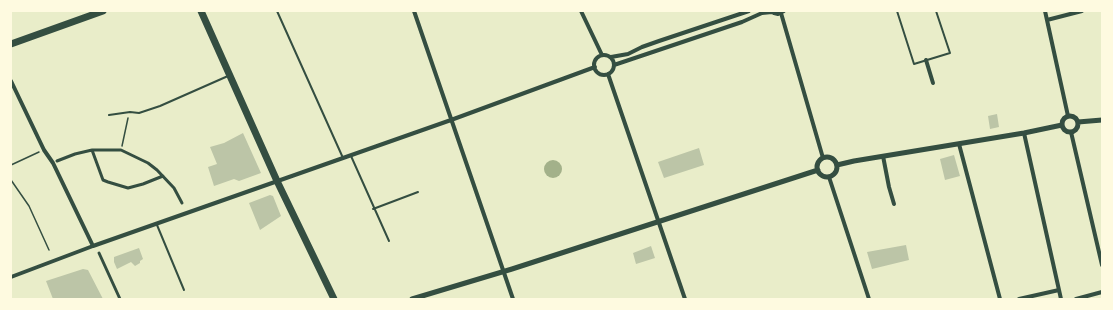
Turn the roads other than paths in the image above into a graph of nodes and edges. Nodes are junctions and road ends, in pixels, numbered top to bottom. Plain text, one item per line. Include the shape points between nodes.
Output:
1 (103, 11) edge
2 (201, 11) edge
3 (277, 11) edge
4 (414, 11) edge
5 (581, 11) edge
6 (749, 11) edge
7 (771, 11) edge
8 (897, 11) edge
9 (936, 11) edge
10 (1045, 11) edge
11 (1082, 11) edge
12 (782, 12) edge
13 (732, 16) junction
14 (1047, 20) junction
15 (736, 24) junction
16 (702, 26) junction
17 (678, 34) junction
18 (706, 34) junction
19 (659, 41) junction
20 (680, 43) junction
21 (11, 44) edge
22 (662, 49) junction
23 (602, 55) junction
24 (611, 57) junction
25 (926, 60) junction
26 (614, 65) junction
27 (595, 67) junction
28 (608, 74) junction
29 (230, 76) junction
30 (11, 81) edge
31 (933, 83) dead end
32 (109, 115) dead end
33 (1068, 116) junction
34 (451, 120) junction
35 (1102, 120) edge
36 (1078, 122) junction
37 (1062, 126) junction
38 (1071, 132) junction
39 (1024, 133) junction
40 (959, 144) junction
41 (92, 150) junction
42 (351, 155) junction
43 (883, 156) junction
44 (343, 158) junction
45 (823, 158) junction
46 (57, 161) dead end
47 (837, 165) junction
48 (818, 170) junction
49 (163, 176) junction
50 (830, 177) junction
51 (278, 181) junction
52 (418, 192) dead end
53 (182, 203) dead end
54 (894, 204) dead end
55 (373, 209) junction
56 (658, 222) junction
57 (157, 224) junction
58 (388, 241) dead end
59 (93, 246) junction
60 (99, 253) dead end
61 (1102, 265) edge
62 (504, 271) junction
63 (11, 277) edge
64 (184, 290) dead end
65 (1059, 290) junction
66 (1102, 292) edge
67 (120, 299) edge
68 (334, 299) edge
69 (412, 299) edge
70 (513, 299) edge
71 (685, 299) edge
72 (870, 299) edge
73 (1000, 299) edge
74 (1019, 299) edge
75 (1061, 299) edge
76 (1076, 299) edge

1 - 21 highway
2 - 29 highway
3 - 44 lane
4 - 34 street
5 - 23 street
6 - 13 street
7 - 12 street via 776,14
7 - 15 street
8 - 25 lane via 914,64
9 - 25 lane via 950,53
10 - 14 street
11 - 14 street
12 - 45 street
13 - 15 street
13 - 16 street
14 - 33 street
15 - 18 street
16 - 17 street
16 - 18 street
17 - 19 street
17 - 20 street
18 - 20 street
19 - 22 street
19 - 24 street via 628,54
20 - 22 street
22 - 26 street
23 - 24 street
23 - 27 street via 597,58
24 - 26 street
25 - 31 street
26 - 28 street via 613,71
27 - 28 street via 601,74
27 - 34 street
28 - 56 street
29 - 32 lane via 139,113
29 - 51 highway
30 - 59 street
33 - 36 street via 1075,117
33 - 37 street via 1064,118
34 - 42 street
34 - 62 street
35 - 36 street
36 - 38 street via 1077,129
37 - 38 street via 1064,130
37 - 39 street
38 - 61 street
39 - 40 street
39 - 65 street
40 - 43 street
40 - 73 street
41 - 46 street
41 - 49 street via 121,150 148,163
41 - 49 street via 103,180 108,182 128,188
42 - 44 street
42 - 55 lane
43 - 47 street
43 - 54 street
44 - 51 street
45 - 47 street via 832,159
45 - 48 street via 819,162
47 - 50 street via 835,174
48 - 50 street via 821,175
48 - 56 street
49 - 53 street via 174,188
50 - 72 street
51 - 57 street
51 - 68 highway
52 - 55 lane
55 - 58 lane
56 - 62 street
56 - 71 street
57 - 59 street
57 - 64 lane
59 - 63 street
60 - 67 street
62 - 69 street
62 - 70 street
65 - 74 street
65 - 75 street
66 - 76 street

